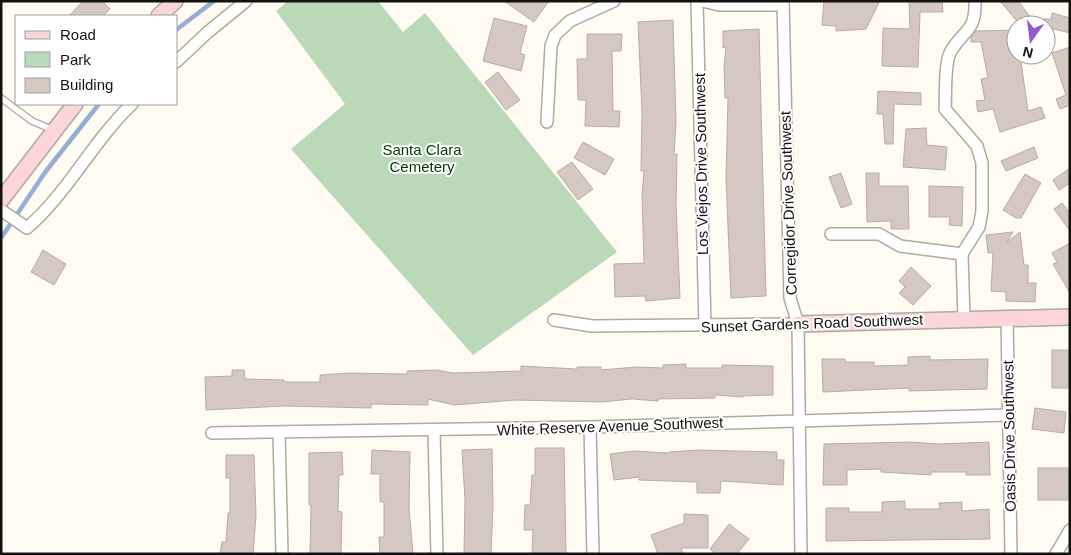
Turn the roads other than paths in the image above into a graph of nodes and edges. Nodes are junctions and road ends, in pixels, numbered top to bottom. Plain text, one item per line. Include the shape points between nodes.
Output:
1 (175, 1) edge
2 (246, 1) edge
3 (614, 1) edge
4 (697, 1) edge
5 (702, 1) edge
6 (975, 1) edge
7 (783, 3) edge
8 (160, 15) edge
9 (178, 60) edge
10 (1, 98) edge
11 (74, 105) edge
12 (131, 105) edge
13 (547, 122) dead end
14 (54, 130) junction
15 (2, 207) edge
16 (831, 234) dead end
17 (962, 254) junction
18 (1070, 317) edge
19 (1007, 318) junction
20 (964, 319) junction
21 (554, 320) dead end
22 (798, 324) junction
23 (705, 327) junction
24 (1008, 415) junction
25 (798, 420) junction
26 (590, 427) junction
27 (434, 430) junction
28 (279, 433) junction
29 (212, 434) dead end
30 (1070, 530) edge
31 (282, 554) edge
32 (437, 554) edge
33 (593, 554) edge
34 (802, 554) edge
35 (1012, 554) edge
36 (1056, 554) edge

1 - 8 street
2 - 9 street
3 - 13 street via 570,21 555,35 551,46
4 - 23 street, Los Viejos Drive Southwest
5 - 7 street via 719,5
6 - 17 street via 973,25 950,53 946,88 945,109 977,146 982,164 979,227
7 - 22 street, Corregidor Drive Southwest via 790,298
10 - 14 lane via 32,121
11 - 14 street
12 - 15 street via 27,228
14 - 15 street
16 - 17 street via 879,234 900,246
17 - 20 street
18 - 19 street, Sunset Gardens Road Southwest
19 - 20 street, Sunset Gardens Road Southwest
19 - 24 street, Oasis Drive Southwest
20 - 22 street, Sunset Gardens Road Southwest
21 - 23 street, Sunset Gardens Road Southwest via 592,326
22 - 23 street, Sunset Gardens Road Southwest
22 - 25 street, Corregidor Drive Southwest
24 - 25 street, White Reserve Avenue Southwest
24 - 35 street, Oasis Drive Southwest
25 - 26 street, White Reserve Avenue Southwest
25 - 34 street, Corregidor Drive Southwest
26 - 27 street, White Reserve Avenue Southwest
26 - 33 street
27 - 28 street, White Reserve Avenue Southwest
27 - 32 street
28 - 29 street, White Reserve Avenue Southwest
28 - 31 street
30 - 36 street

